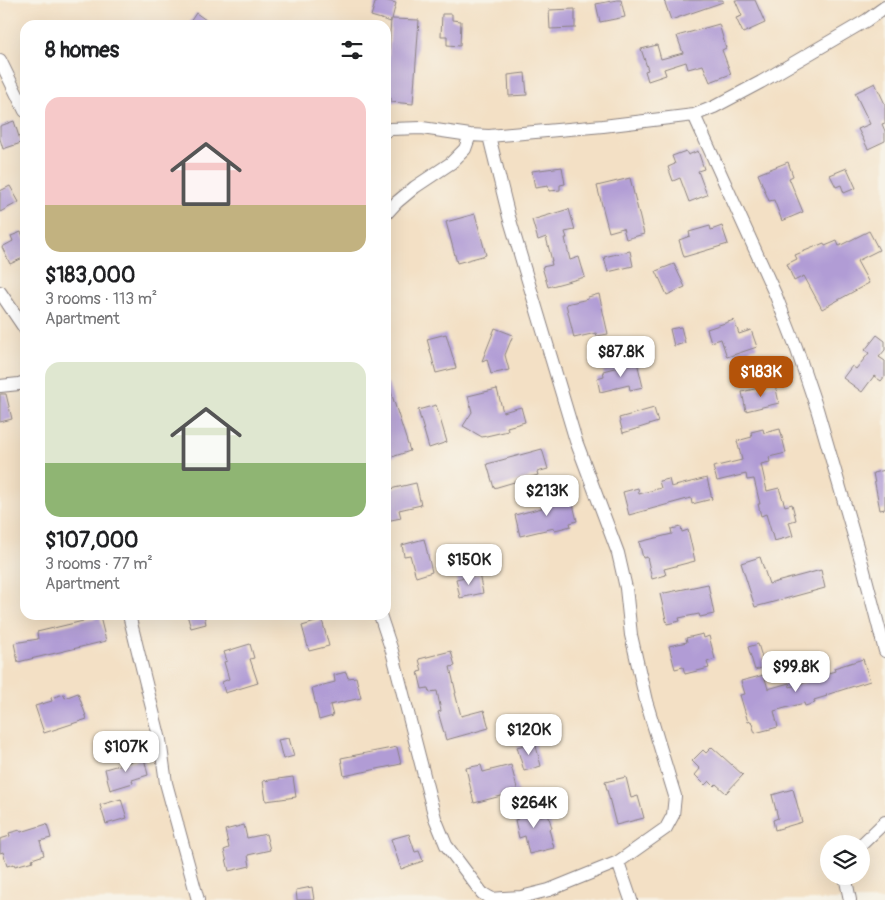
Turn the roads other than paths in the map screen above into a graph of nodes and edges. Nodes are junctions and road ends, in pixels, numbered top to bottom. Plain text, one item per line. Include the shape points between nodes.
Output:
1 (885, 7) edge
2 (0, 60) edge
3 (20, 101) edge
4 (694, 115) junction
5 (391, 129) edge
6 (470, 136) junction
7 (489, 136) junction
8 (391, 209) edge
9 (0, 292) edge
10 (20, 322) edge
11 (20, 383) edge
12 (0, 386) edge
13 (130, 620) edge
14 (382, 620) edge
15 (885, 651) edge
16 (885, 822) edge
17 (870, 836) edge
18 (618, 862) junction
19 (848, 885) edge
20 (198, 900) edge
21 (492, 900) edge
22 (631, 900) edge
23 (850, 900) edge

1 - 4 street via 761,82
2 - 3 street
4 - 7 street
4 - 15 street via 796,347 817,409
5 - 6 street via 422,128
6 - 7 street
6 - 8 street via 465,149 451,163 415,187
7 - 18 street via 509,217 576,441 618,553 646,701 675,796 673,815 666,828
9 - 10 street
11 - 12 street
13 - 20 street via 160,740 166,783
14 - 21 street via 435,818 446,845 482,893
16 - 17 street
18 - 21 street via 549,890
18 - 22 street
19 - 23 street

